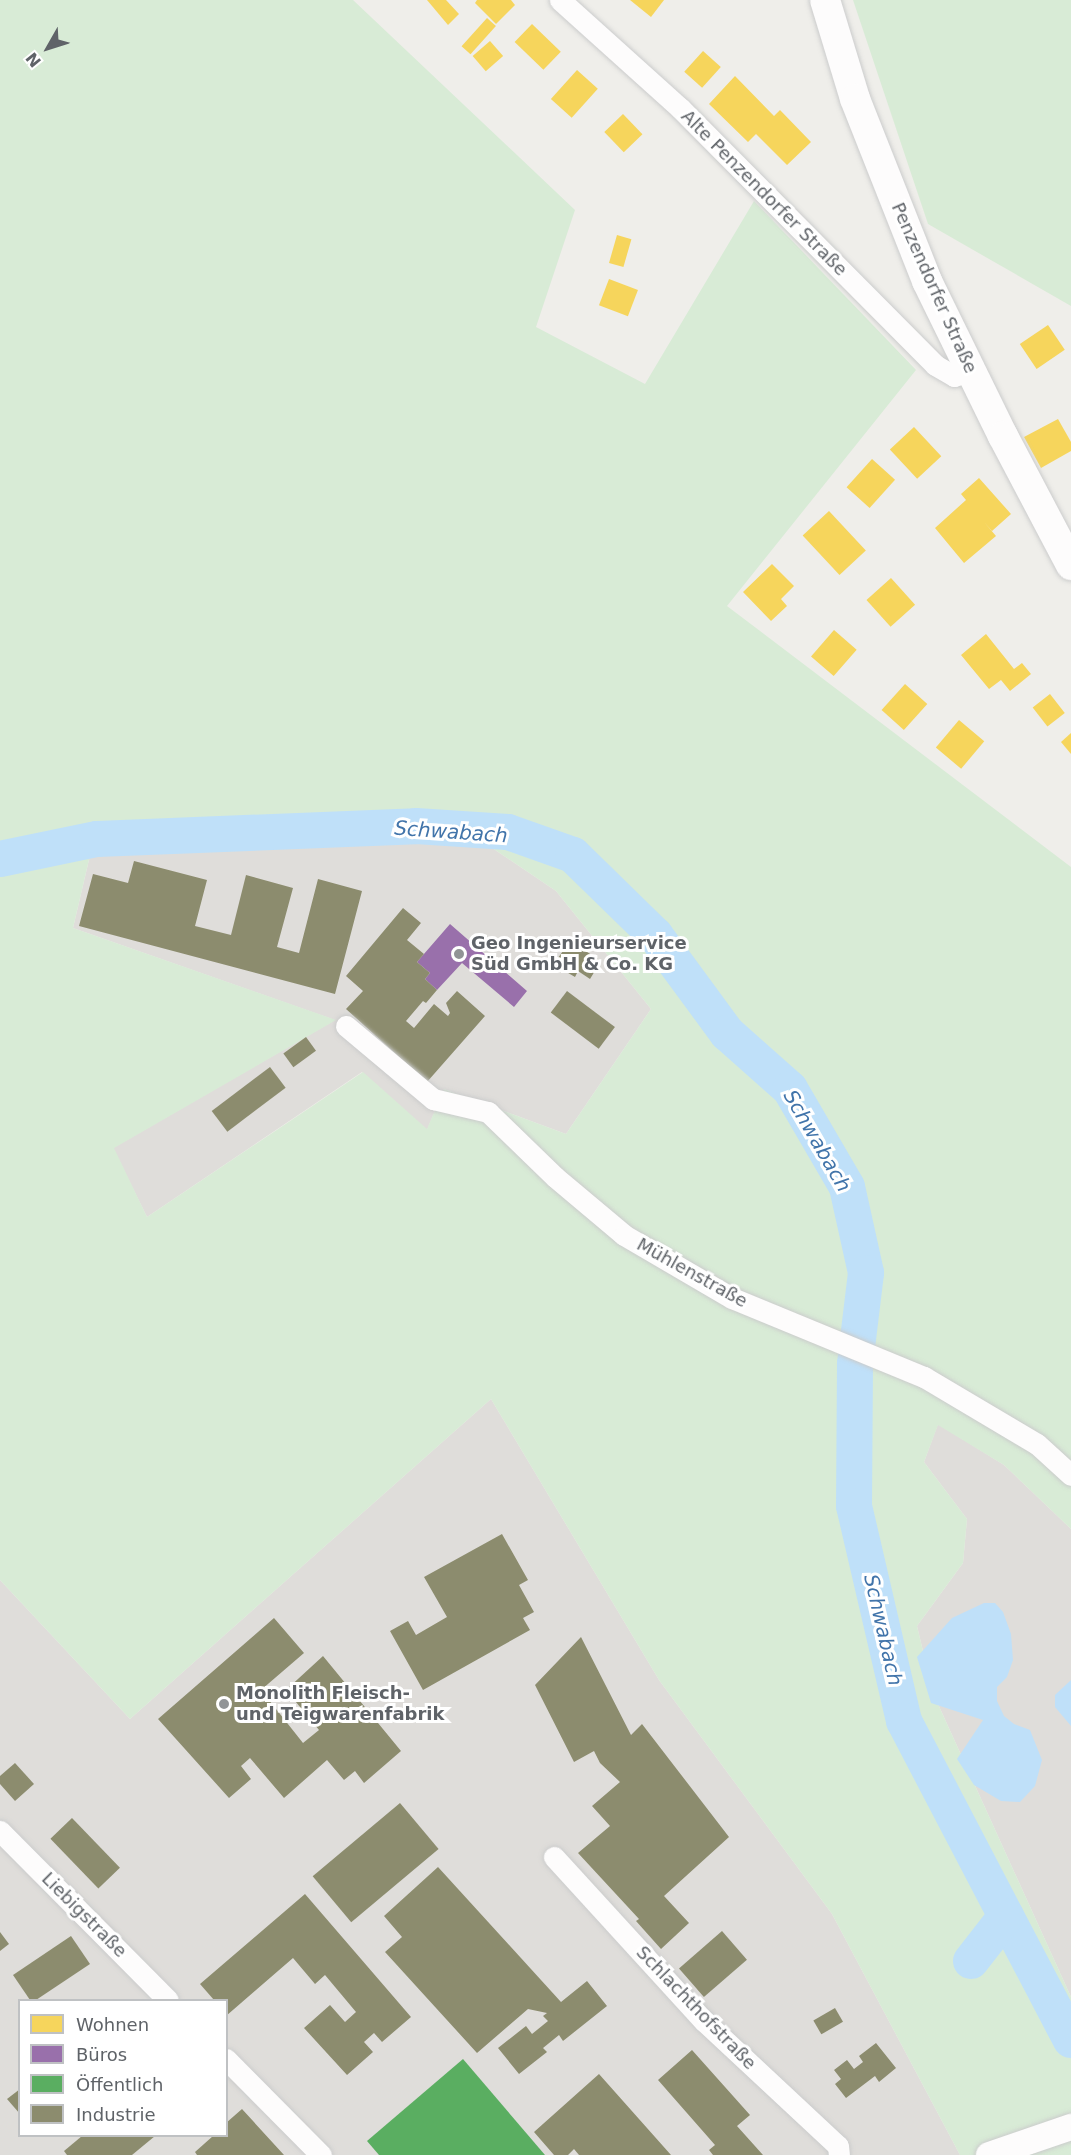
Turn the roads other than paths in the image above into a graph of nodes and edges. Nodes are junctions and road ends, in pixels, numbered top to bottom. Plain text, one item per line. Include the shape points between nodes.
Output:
1 (560, 0) edge
2 (825, 0) edge
3 (970, 371) junction
4 (1071, 565) edge
5 (345, 1026) dead end
6 (1071, 1474) edge
7 (0, 1830) edge
8 (554, 1857) dead end
9 (166, 1999) edge
10 (228, 2061) edge
11 (1071, 2127) edge
12 (321, 2155) edge
13 (839, 2155) edge
14 (989, 2155) edge

1 - 3 street, Alte Penzendorfer Straße via 680,108 934,365 954,376
2 - 3 main road, Penzendorfer Straße via 855,99 927,281
3 - 4 main road, Penzendorfer Straße
5 - 6 street, Mühlenstraße via 433,1099 488,1112 555,1177 624,1235 732,1298 924,1377 1037,1444
7 - 9 street, Liebigstraße
8 - 13 street, Schlachthofstraße via 704,2021 838,2146
10 - 12 street
11 - 14 street

